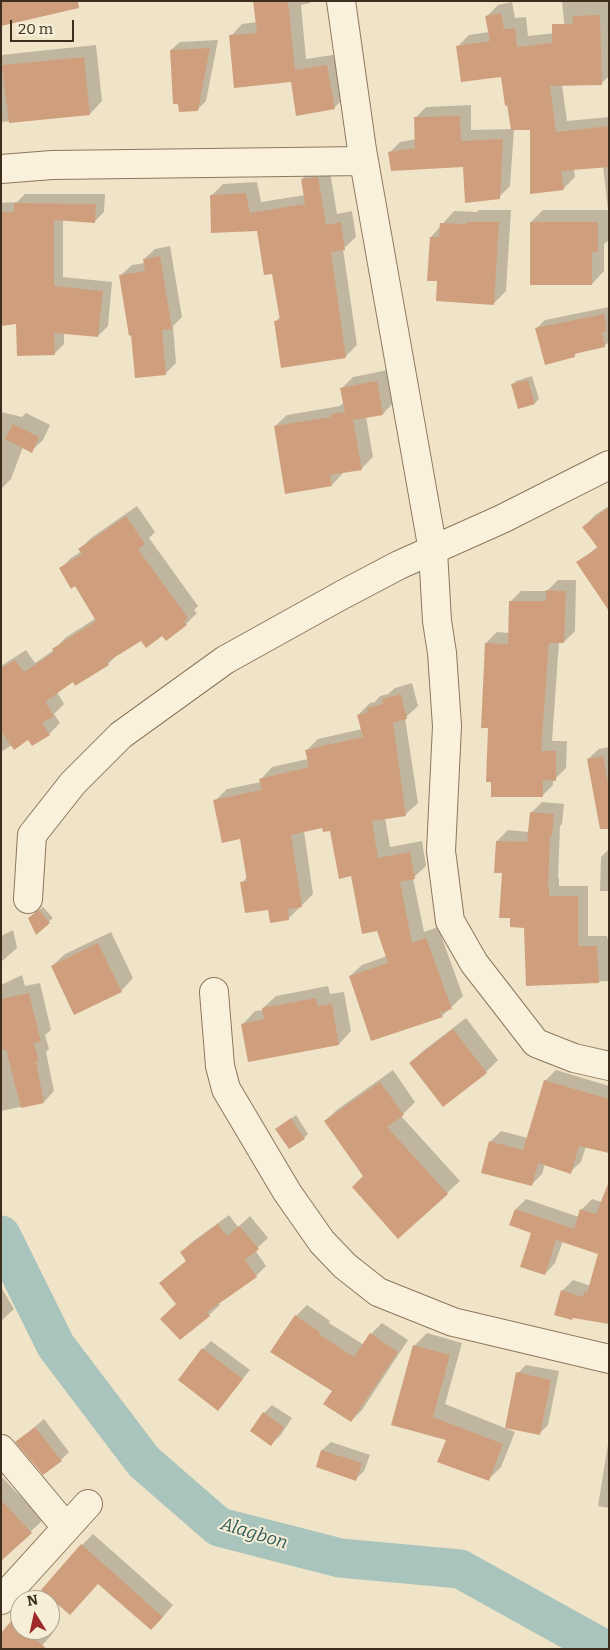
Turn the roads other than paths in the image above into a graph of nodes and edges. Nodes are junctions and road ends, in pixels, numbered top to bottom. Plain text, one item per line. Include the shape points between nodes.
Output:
1 (341, 1) edge
2 (364, 161) junction
3 (1, 169) edge
4 (609, 465) edge
5 (433, 550) junction
6 (28, 899) dead end
7 (214, 992) dead end
8 (609, 1066) edge
9 (609, 1359) edge
10 (1, 1449) edge
11 (88, 1504) dead end
12 (66, 1527) junction
13 (1, 1600) edge

1 - 2 street
2 - 3 street via 52,165
2 - 5 street
4 - 5 street
5 - 6 street via 342,595 225,660 121,735 73,783 32,835
5 - 8 street via 447,726 441,851 450,921 474,963 536,1043 574,1058
7 - 9 street via 220,1066 226,1089 287,1192 322,1242 345,1266 378,1292 453,1322
10 - 12 street
11 - 12 street
12 - 13 street

